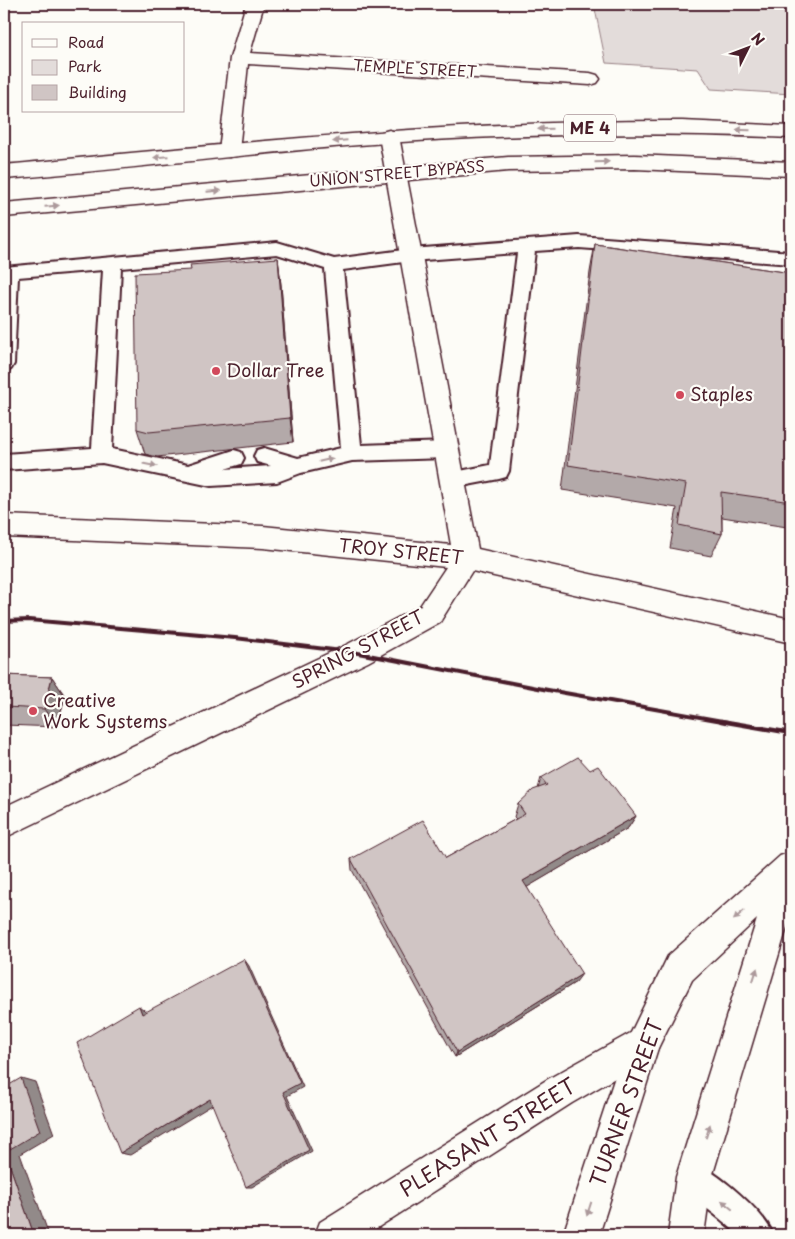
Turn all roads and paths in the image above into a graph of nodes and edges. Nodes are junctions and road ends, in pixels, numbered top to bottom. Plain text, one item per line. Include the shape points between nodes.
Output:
1 (256, 4) edge
2 (239, 58) junction
3 (590, 79) dead end
4 (791, 132) edge
5 (389, 136) junction
6 (229, 151) junction
7 (791, 169) edge
8 (4, 172) edge
9 (396, 174) junction
10 (4, 210) edge
11 (527, 246) junction
12 (411, 255) junction
13 (791, 258) edge
14 (112, 263) junction
15 (334, 265) junction
16 (4, 364) edge
17 (447, 450) junction
18 (352, 454) junction
19 (102, 455) junction
20 (264, 456) dead end
21 (234, 458) dead end
22 (4, 462) edge
23 (298, 466) junction
24 (188, 472) junction
25 (452, 480) junction
26 (4, 526) edge
27 (466, 558) junction
28 (791, 631) edge
29 (4, 823) edge
30 (790, 869) edge
31 (644, 1043) junction
32 (694, 1177) junction
33 (334, 1235) edge
34 (581, 1235) edge
35 (686, 1235) edge
36 (758, 1235) edge

1 - 2 main road
2 - 3 main road, TEMPLE STREET
2 - 6 main road
4 -> 5 main road, ME 4 via 654,126
5 -> 6 main road, ME 4
5 - 9 main road
6 -> 8 main road, ME 4
9 -> 7 main road, UNION STREET BYPASS / ME 4 via 508,164 635,162
10 -> 9 main road, UNION STREET BYPASS / ME 4
9 - 12 main road
11 - 12 lane
11 - 13 lane via 579,242
11 - 25 lane via 499,471
12 - 15 lane
12 - 17 main road
14 - 15 lane via 277,248
14 - 16 lane via 9,272
14 - 19 lane
15 - 18 lane
17 - 18 lane
17 - 25 main road
23 -> 18 lane
19 - 22 lane
19 -> 24 lane
20 - 23 lane
21 - 24 lane
23 - 24 lane via 277,474 211,478
25 - 27 main road
26 - 27 main road, TROY STREET via 263,537
27 - 28 main road, TROY STREET
27 - 29 main road, SPRING STREET via 430,614 358,654
30 -> 31 main road, TURNER STREET via 680,968
32 -> 30 main road, TURNER STREET
31 - 33 main road, PLEASANT STREET via 560,1091
31 -> 34 main road, TURNER STREET
32 - 35 main road, TURNER STREET
36 -> 32 lane via 739,1214

